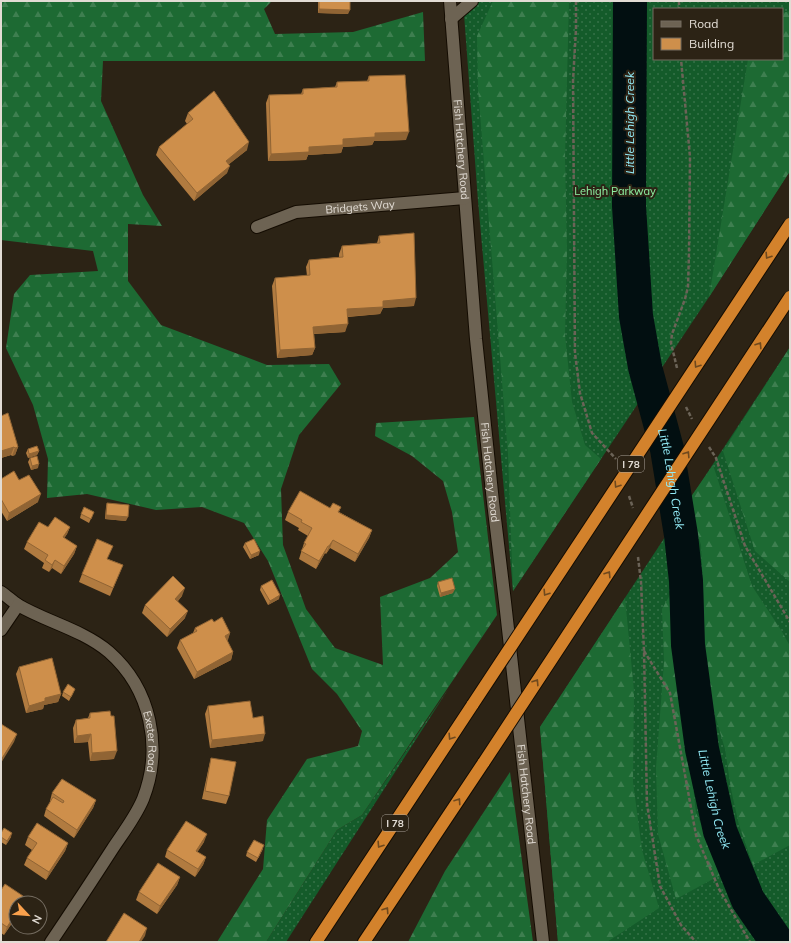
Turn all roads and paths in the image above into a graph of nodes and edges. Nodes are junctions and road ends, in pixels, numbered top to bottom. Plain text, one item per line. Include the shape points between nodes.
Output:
1 (450, 1) edge
2 (472, 1) edge
3 (451, 19) junction
4 (465, 198) junction
5 (790, 224) edge
6 (257, 227) dead end
7 (790, 298) edge
8 (1, 592) edge
9 (18, 605) junction
10 (1, 630) edge
11 (644, 651) dead end
12 (52, 942) edge
13 (316, 942) edge
14 (364, 942) edge
15 (543, 942) edge
16 (750, 942) edge

1 - 3 street, Fish Hatchery Road
2 - 3 street
3 - 4 street, Fish Hatchery Road
4 - 6 street, Bridgets Way via 296,212
4 - 15 street, Fish Hatchery Road via 492,494
5 -> 13 highway, I 78, bridge
14 -> 7 highway, bridge
8 - 9 street, Exeter Road
9 - 10 street
9 - 12 street, Exeter Road via 92,640 109,652 125,668 139,690 148,710 152,732 151,775 143,800
11 - 16 path via 670,693 696,835 719,889

